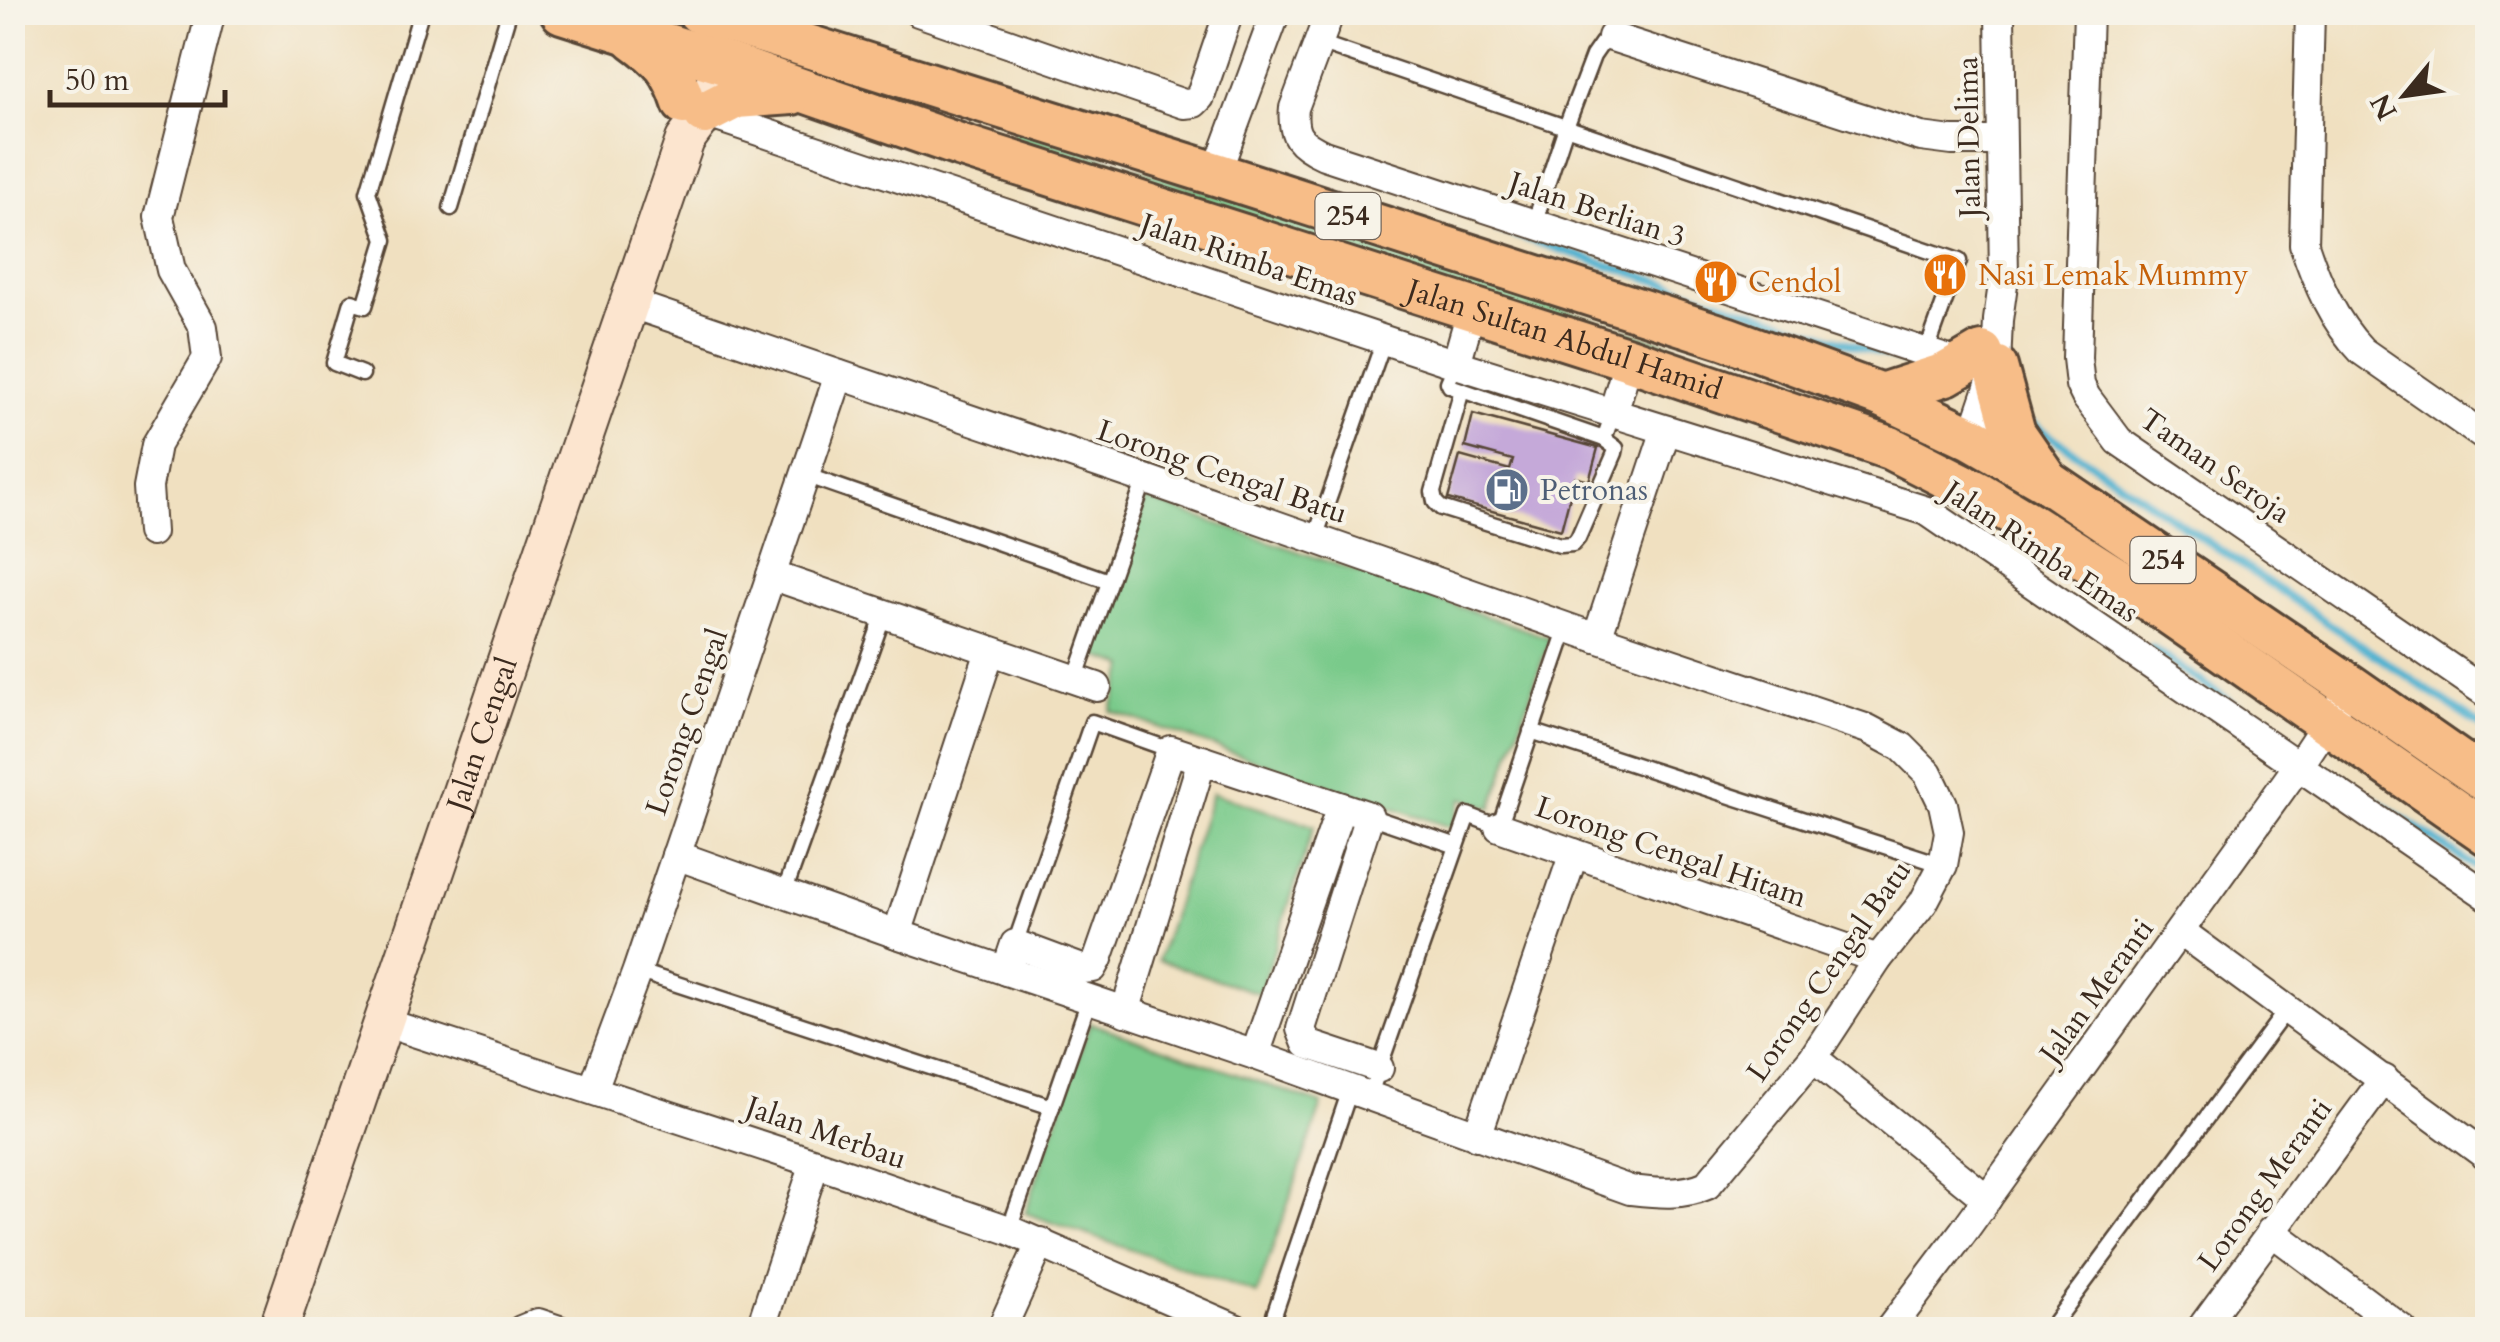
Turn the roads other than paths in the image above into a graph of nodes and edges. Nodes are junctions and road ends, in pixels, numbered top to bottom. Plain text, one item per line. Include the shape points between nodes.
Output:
1 (212, 12) edge
2 (421, 12) edge
3 (509, 12) edge
4 (562, 12) edge
5 (918, 12) edge
6 (1229, 12) edge
7 (1276, 12) edge
8 (1330, 12) edge
9 (2000, 12) edge
10 (2088, 12) edge
11 (2310, 12) edge
12 (626, 32) junction
13 (712, 34) edge
14 (1612, 38) joint
15 (1319, 43) junction
16 (807, 92) junction
17 (691, 119) junction
18 (1566, 128) junction
19 (2001, 140) junction
20 (1216, 174) junction
21 (451, 208) dead end
22 (1534, 224) junction
23 (630, 303) junction
24 (1472, 308) junction
25 (1384, 340) junction
26 (1973, 351) junction
27 (1628, 359) junction
28 (362, 374) dead end
29 (839, 375) junction
30 (1459, 377) junction
31 (1881, 395) junction
32 (1608, 426) junction
33 (1666, 430) junction
34 (1963, 437) junction
35 (2488, 440) edge
36 (1890, 448) junction
37 (805, 475) junction
38 (1145, 479) junction
39 (2047, 481) junction
40 (2027, 522) junction
41 (151, 532) dead end
42 (1314, 538) junction
43 (771, 575) junction
44 (1110, 582) junction
45 (884, 614) junction
46 (1567, 627) junction
47 (1598, 638) junction
48 (990, 650) junction
49 (1086, 684) joint
50 (2350, 686) junction
51 (2488, 694) edge
52 (2328, 722) junction
53 (1531, 732) junction
54 (1171, 750) junction
55 (1202, 760) junction
56 (2298, 766) junction
57 (2488, 782) edge
58 (1341, 807) junction
59 (1369, 816) junction
60 (1499, 827) junction
61 (2488, 834) edge
62 (1457, 846) junction
63 (1574, 853) junction
64 (676, 855) junction
65 (1943, 865) junction
66 (784, 893) junction
67 (2488, 896) edge
68 (2180, 931) junction
69 (897, 934) junction
70 (1015, 944) junction
71 (1878, 959) junction
72 (637, 970) junction
73 (1006, 971) junction
74 (1089, 1000) junction
75 (2287, 1008) junction
76 (1125, 1012) junction
77 (383, 1022) junction
78 (1255, 1055) junction
79 (1813, 1058) junction
80 (1379, 1068) junction
81 (2384, 1078) junction
82 (593, 1089) junction
83 (1359, 1094) junction
84 (1052, 1106) junction
85 (1477, 1136) junction
86 (2488, 1156) edge
87 (815, 1162) junction
88 (1987, 1199) junction
89 (1009, 1230) junction
90 (2271, 1231) junction
91 (1041, 1242) junction
92 (278, 1330) edge
93 (521, 1330) edge
94 (559, 1330) edge
95 (760, 1330) edge
96 (1001, 1330) edge
97 (1238, 1330) edge
98 (1269, 1330) edge
99 (1888, 1330) edge
100 (2049, 1330) edge
101 (2200, 1330) edge
102 (2402, 1330) edge

1 - 41 street via 159,218 171,270 204,328 208,358 156,445 148,486
2 - 28 lane via 368,192 384,240 365,306 352,302 334,363
3 - 21 lane
4 - 12 main road, Jalan Sultan Abdul Hamid / 254
5 - 6 street via 1184,104 1200,98
7 - 20 street
8 - 15 street
9 - 19 street, Jalan Delima
10 - 51 street, Taman Seroja via 2077,358 2086,397 2118,441
11 - 35 street via 2304,244 2313,271 2345,333 2362,351
12 - 13 main road, Jalan Sultan Abdul Hamid / 254
12 - 17 main road via 668,66
13 - 16 main road, Jalan Sultan Abdul Hamid / 254
13 - 17 street, Jalan Cengal
13 - 20 main road, Jalan Sultan Abdul Hamid / 254
14 - 18 lane via 1594,56
14 - 19 street via 1920,137
15 - 18 lane
15 - 22 street, Jalan Berlian 3 via 1292,124 1309,148
16 - 17 main road via 736,97
16 - 24 main road, Jalan Sultan Abdul Hamid / 254
17 - 23 street, Jalan Cengal
17 - 25 street, Jalan Rimba Emas
18 - 22 lane
18 - 26 lane via 1959,261
19 - 26 street, Jalan Delima via 2004,277
20 - 31 main road, Jalan Sultan Abdul Hamid / 254 via 1726,338
22 - 26 street, Jalan Berlian 3
23 - 29 street, Lorong Cengal Batu
23 - 77 street, Jalan Cengal
24 - 27 main road, Jalan Sultan Abdul Hamid / 254
24 - 30 street
25 - 30 street, Jalan Rimba Emas
25 - 42 lane
26 - 31 main road via 1946,374
26 - 34 street, Jalan Delima
26 - 39 main road
27 - 32 street
27 - 36 main road, Jalan Sultan Abdul Hamid / 254
29 - 37 street, Lorong Cengal
29 - 38 street, Lorong Cengal Batu
30 - 32 street, Jalan Rimba Emas
30 - 32 lane via 1433,492 1441,508 1572,544 1615,452
31 - 34 main road, Jalan Sultan Abdul Hamid / 254
32 - 33 street, Jalan Rimba Emas
33 - 47 street
33 - 56 street, Jalan Rimba Emas via 1927,511
34 - 36 main road
34 - 39 main road, Jalan Sultan Abdul Hamid / 254
34 - 40 main road via 1984,475 2018,500
36 - 40 main road, Jalan Sultan Abdul Hamid / 254
37 - 43 street, Lorong Cengal
37 - 44 lane
38 - 42 street, Lorong Cengal Batu
38 - 44 lane
39 - 50 main road, Jalan Sultan Abdul Hamid / 254
40 - 52 main road, Jalan Sultan Abdul Hamid / 254
42 - 46 street, Lorong Cengal Batu
43 - 45 street
43 - 64 street, Lorong Cengal
44 - 49 lane
45 - 48 street
45 - 66 lane
46 - 47 street, Lorong Cengal Batu
46 - 53 lane
47 - 65 street, Lorong Cengal Batu via 1868,728 1902,747 1928,773 1943,804 1949,832
48 - 49 street
48 - 69 street
50 - 52 street, Jalan Meranti
50 - 57 main road, Jalan Sultan Abdul Hamid / 254
52 - 56 street, Jalan Meranti
52 - 61 main road, Jalan Sultan Abdul Hamid / 254
53 - 60 lane
53 - 65 lane
54 - 55 street
54 - 70 street via 1092,968
54 - 70 lane via 1092,722
55 - 58 street
55 - 76 street
56 - 67 street, Jalan Rimba Emas
56 - 68 street, Jalan Meranti
58 - 59 street
58 - 78 street
59 - 62 lane
59 - 80 street via 1300,1029 1307,1044
60 - 62 lane via 1468,816
60 - 63 street, Lorong Cengal Hitam
62 - 80 lane
63 - 71 street, Lorong Cengal Hitam
63 - 85 street
64 - 66 street, Lorong Cengal Batu
64 - 72 street, Lorong Cengal
65 - 71 street, Lorong Cengal Batu via 1923,903
66 - 69 street, Lorong Cengal Batu
68 - 75 street
68 - 88 street, Jalan Meranti
69 - 73 street, Lorong Cengal Batu
70 - 73 street
71 - 79 street, Lorong Cengal Batu
72 - 82 street, Lorong Cengal
72 - 84 lane
73 - 74 street, Lorong Cengal Batu
74 - 76 street, Lorong Cengal Batu
74 - 84 lane
75 - 81 street
75 - 100 lane
76 - 78 street, Lorong Cengal Batu
77 - 82 street, Jalan Merbau
77 - 92 street, Jalan Cengal
78 - 83 street, Lorong Cengal Batu
79 - 85 street, Lorong Cengal Batu via 1708,1185 1690,1192 1630,1190
79 - 88 street
80 - 83 lane
81 - 86 street
81 - 90 street, Lorong Meranti
82 - 87 street, Jalan Merbau
83 - 85 street, Lorong Cengal Batu
83 - 98 lane
84 - 89 lane
87 - 89 street, Jalan Merbau
87 - 95 street
88 - 99 street, Jalan Meranti
89 - 91 street, Jalan Merbau
90 - 101 street, Lorong Meranti
90 - 102 street
91 - 96 street
91 - 97 street, Jalan Merbau
93 - 94 street via 538,1323

